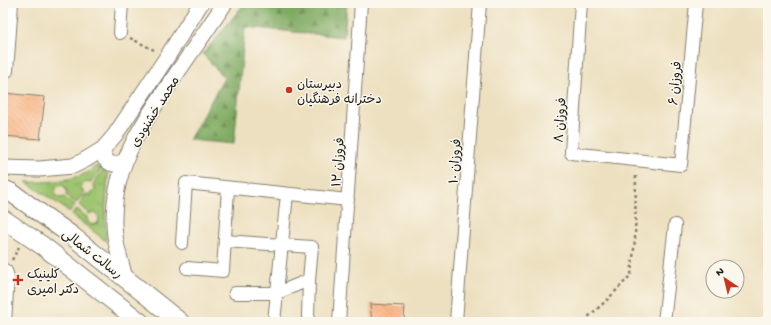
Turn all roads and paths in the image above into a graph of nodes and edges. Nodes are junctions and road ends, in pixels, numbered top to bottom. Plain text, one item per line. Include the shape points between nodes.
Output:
1 (12, 3) edge
2 (122, 3) edge
3 (201, 3) edge
4 (225, 3) edge
5 (361, 3) edge
6 (480, 3) edge
7 (581, 3) edge
8 (696, 3) edge
9 (120, 33) joint
10 (167, 57) junction
11 (8, 71) dead end
12 (103, 149) junction
13 (636, 160) junction
14 (124, 161) junction
15 (681, 166) joint
16 (3, 168) edge
17 (228, 188) junction
18 (3, 189) edge
19 (287, 194) junction
20 (348, 200) junction
21 (3, 219) edge
22 (675, 225) dead end
23 (26, 235) junction
24 (225, 241) junction
25 (182, 243) dead end
26 (282, 244) junction
27 (187, 268) dead end
28 (4, 270) edge
29 (125, 278) junction
30 (309, 280) junction
31 (235, 293) dead end
32 (277, 294) junction
33 (308, 317) dead end
34 (5, 322) edge
35 (140, 322) edge
36 (180, 322) edge
37 (274, 322) edge
38 (340, 322) edge
39 (456, 322) edge
40 (586, 322) edge
41 (664, 322) edge

1 - 11 street
2 - 9 street
3 - 10 street, محمد خشنودی
4 - 14 street, محمد خشنودی via 157,102 133,140
5 - 20 street, فروزان ۱۲
6 - 39 street, فروزان ۱۰
7 - 13 street, فروزان ۸ via 571,153
8 - 15 street, فروزان ۶
9 - 10 path
10 - 12 street, محمد خشنودی
12 - 14 street via 105,159 113,165
12 - 16 street, محمد خشنودی via 73,166 39,169
13 - 15 street, فروزان ۸
13 - 40 path via 635,240 631,275 587,318
14 - 29 street, محمد خشنودی via 116,195 114,218
17 - 19 street
17 - 24 street
17 - 25 street via 186,183
18 - 29 main road, رسالت شمالی via 71,235
19 - 20 street
19 - 26 street
20 - 38 street, فروزان ۱۲
21 - 23 main road, رسالت شمالی
22 - 41 street
23 - 28 path
23 - 35 main road, رسالت شمالی
24 - 26 street
24 - 27 street via 223,271
26 - 30 street via 312,248
26 - 32 street
28 - 34 street via 8,277
29 - 36 main road, رسالت شمالی
30 - 32 street
30 - 33 street
31 - 32 street
32 - 37 street

